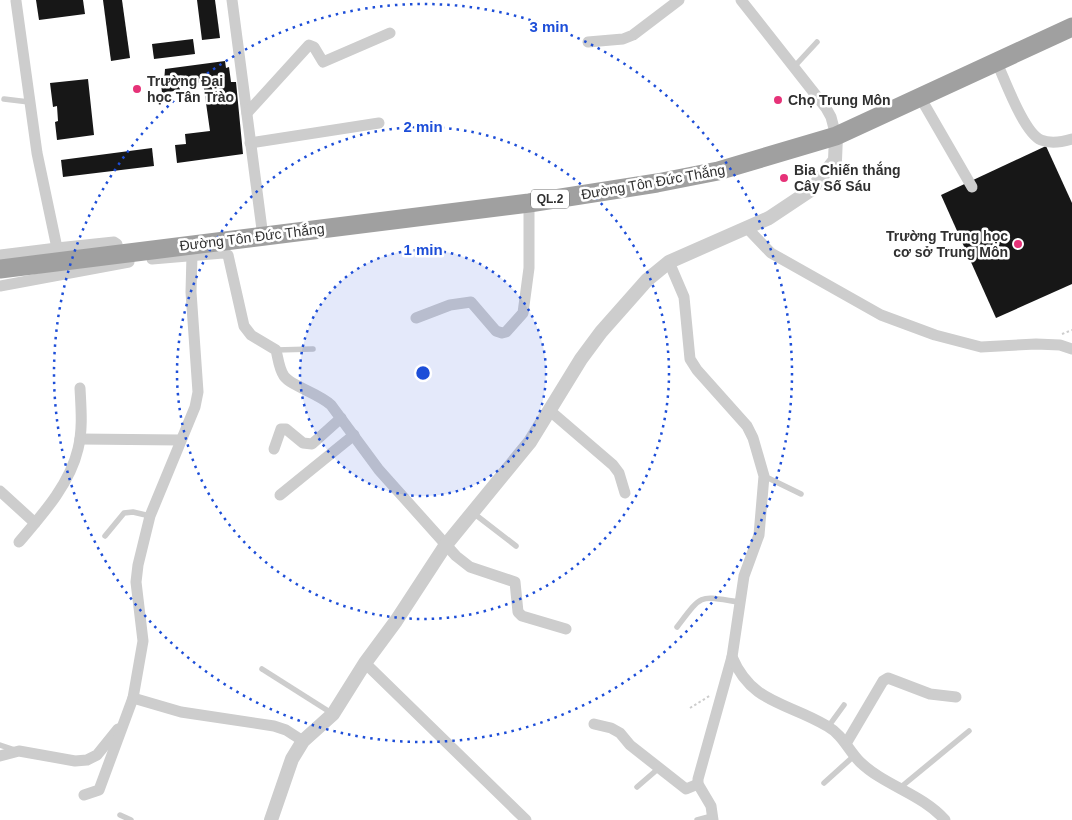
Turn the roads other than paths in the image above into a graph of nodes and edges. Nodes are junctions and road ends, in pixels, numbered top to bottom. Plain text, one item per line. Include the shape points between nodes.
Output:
1 (232, 0) edge
2 (679, 0) edge
3 (740, 0) edge
4 (16, 1) edge
5 (1072, 27) edge
6 (390, 33) dead end
7 (588, 42) dead end
8 (817, 42) dead end
9 (997, 62) junction
10 (793, 68) junction
11 (920, 97) junction
12 (4, 99) dead end
13 (29, 102) junction
14 (246, 113) junction
15 (379, 122) dead end
16 (836, 136) junction
17 (1072, 139) edge
18 (250, 143) junction
19 (972, 187) dead end
20 (529, 202) junction
21 (747, 228) junction
22 (263, 237) junction
23 (57, 248) junction
24 (192, 255) junction
25 (0, 256) edge
26 (119, 258) junction
27 (670, 262) junction
28 (0, 269) edge
29 (0, 286) edge
30 (416, 318) dead end
31 (1072, 349) edge
32 (276, 350) junction
33 (313, 350) dead end
34 (80, 388) dead end
35 (549, 410) junction
36 (341, 418) junction
37 (354, 434) junction
38 (80, 439) junction
39 (180, 440) junction
40 (274, 449) dead end
41 (764, 476) junction
42 (0, 491) edge
43 (625, 493) dead end
44 (801, 494) dead end
45 (280, 495) dead end
46 (472, 512) junction
47 (150, 516) junction
48 (35, 523) junction
49 (105, 536) dead end
50 (19, 542) dead end
51 (445, 546) junction
52 (516, 546) dead end
53 (739, 602) junction
54 (677, 627) dead end
55 (566, 629) dead end
56 (732, 657) junction
57 (365, 663) junction
58 (262, 669) dead end
59 (956, 697) dead end
60 (133, 698) junction
61 (844, 706) dead end
62 (333, 714) junction
63 (124, 722) junction
64 (594, 724) dead end
65 (828, 726) junction
66 (969, 732) dead end
67 (303, 741) junction
68 (847, 742) junction
69 (0, 745) edge
70 (19, 751) junction
71 (855, 755) junction
72 (0, 756) edge
73 (659, 768) junction
74 (824, 783) dead end
75 (698, 784) junction
76 (637, 787) dead end
77 (900, 787) junction
78 (84, 795) dead end
79 (120, 815) dead end
80 (712, 818) edge
81 (131, 820) edge
82 (271, 820) edge
83 (526, 820) edge
84 (696, 820) edge
85 (945, 820) edge

1 - 14 street
2 - 7 street via 633,35
3 - 10 street
4 - 13 street
5 - 9 highway, Đường Tôn Đức Thắng / QL.2
6 - 14 street via 323,62 314,47 309,45
8 - 10 lane
9 - 11 highway, Đường Tôn Đức Thắng / QL.2
9 - 17 street via 1029,130 1040,140 1058,143
10 - 16 street via 831,117
11 - 16 highway, Đường Tôn Đức Thắng / QL.2
11 - 19 street
12 - 13 lane
13 - 23 street
14 - 18 street
15 - 18 street
16 - 20 highway, Đường Tôn Đức Thắng / QL.2 via 718,171
16 - 21 street via 835,160 812,190 776,214
18 - 22 street
20 - 22 highway, Đường Tôn Đức Thắng / QL.2
20 - 30 street via 529,268 523,313 506,332 496,331 471,302 450,305
21 - 27 street
21 - 31 street via 764,248 881,315 935,335 982,347 1036,344
22 - 26 highway, Đường Tôn Đức Thắng / QL.2
23 - 25 street
23 - 26 street via 114,242
24 - 26 street
24 - 32 street via 228,255 244,326 251,335
24 - 39 street via 198,392
26 - 28 highway, Đường Tôn Đức Thắng / QL.2
26 - 29 street
27 - 35 street via 647,280 600,332
27 - 41 street via 684,297 690,358 747,426
32 - 33 lane
32 - 36 street via 284,377 321,396
34 - 38 street
35 - 43 street via 613,465
35 - 46 street via 530,442
36 - 37 street
36 - 40 street via 319,440 308,445 286,429 281,429
37 - 45 street
37 - 51 street via 379,470
38 - 39 street
38 - 48 street via 69,473
39 - 47 street
41 - 44 lane
41 - 53 street via 759,535 744,576
42 - 48 street
46 - 51 street
46 - 52 lane
47 - 49 lane via 124,513
47 - 60 street via 136,582 142,641
48 - 50 street
51 - 55 street via 470,567 515,582 518,612 522,616
51 - 57 street
53 - 54 lane via 700,599
53 - 56 street
56 - 65 street via 739,674 765,698
56 - 75 street
57 - 62 street
57 - 83 street
58 - 62 lane
59 - 68 street via 930,694 888,678 883,681
60 - 63 street
60 - 67 street via 182,712 274,726
61 - 65 lane
62 - 67 street
63 - 70 street via 98,755 87,760 75,761
63 - 78 street via 100,790
64 - 73 street via 620,733
65 - 68 street
66 - 77 lane
67 - 82 street via 292,759
68 - 71 street
69 - 70 lane
70 - 72 street
71 - 74 lane
71 - 77 street via 874,772
73 - 75 street via 686,788
73 - 76 lane
75 - 80 street via 711,806
77 - 85 street
79 - 81 lane
80 - 84 lane

